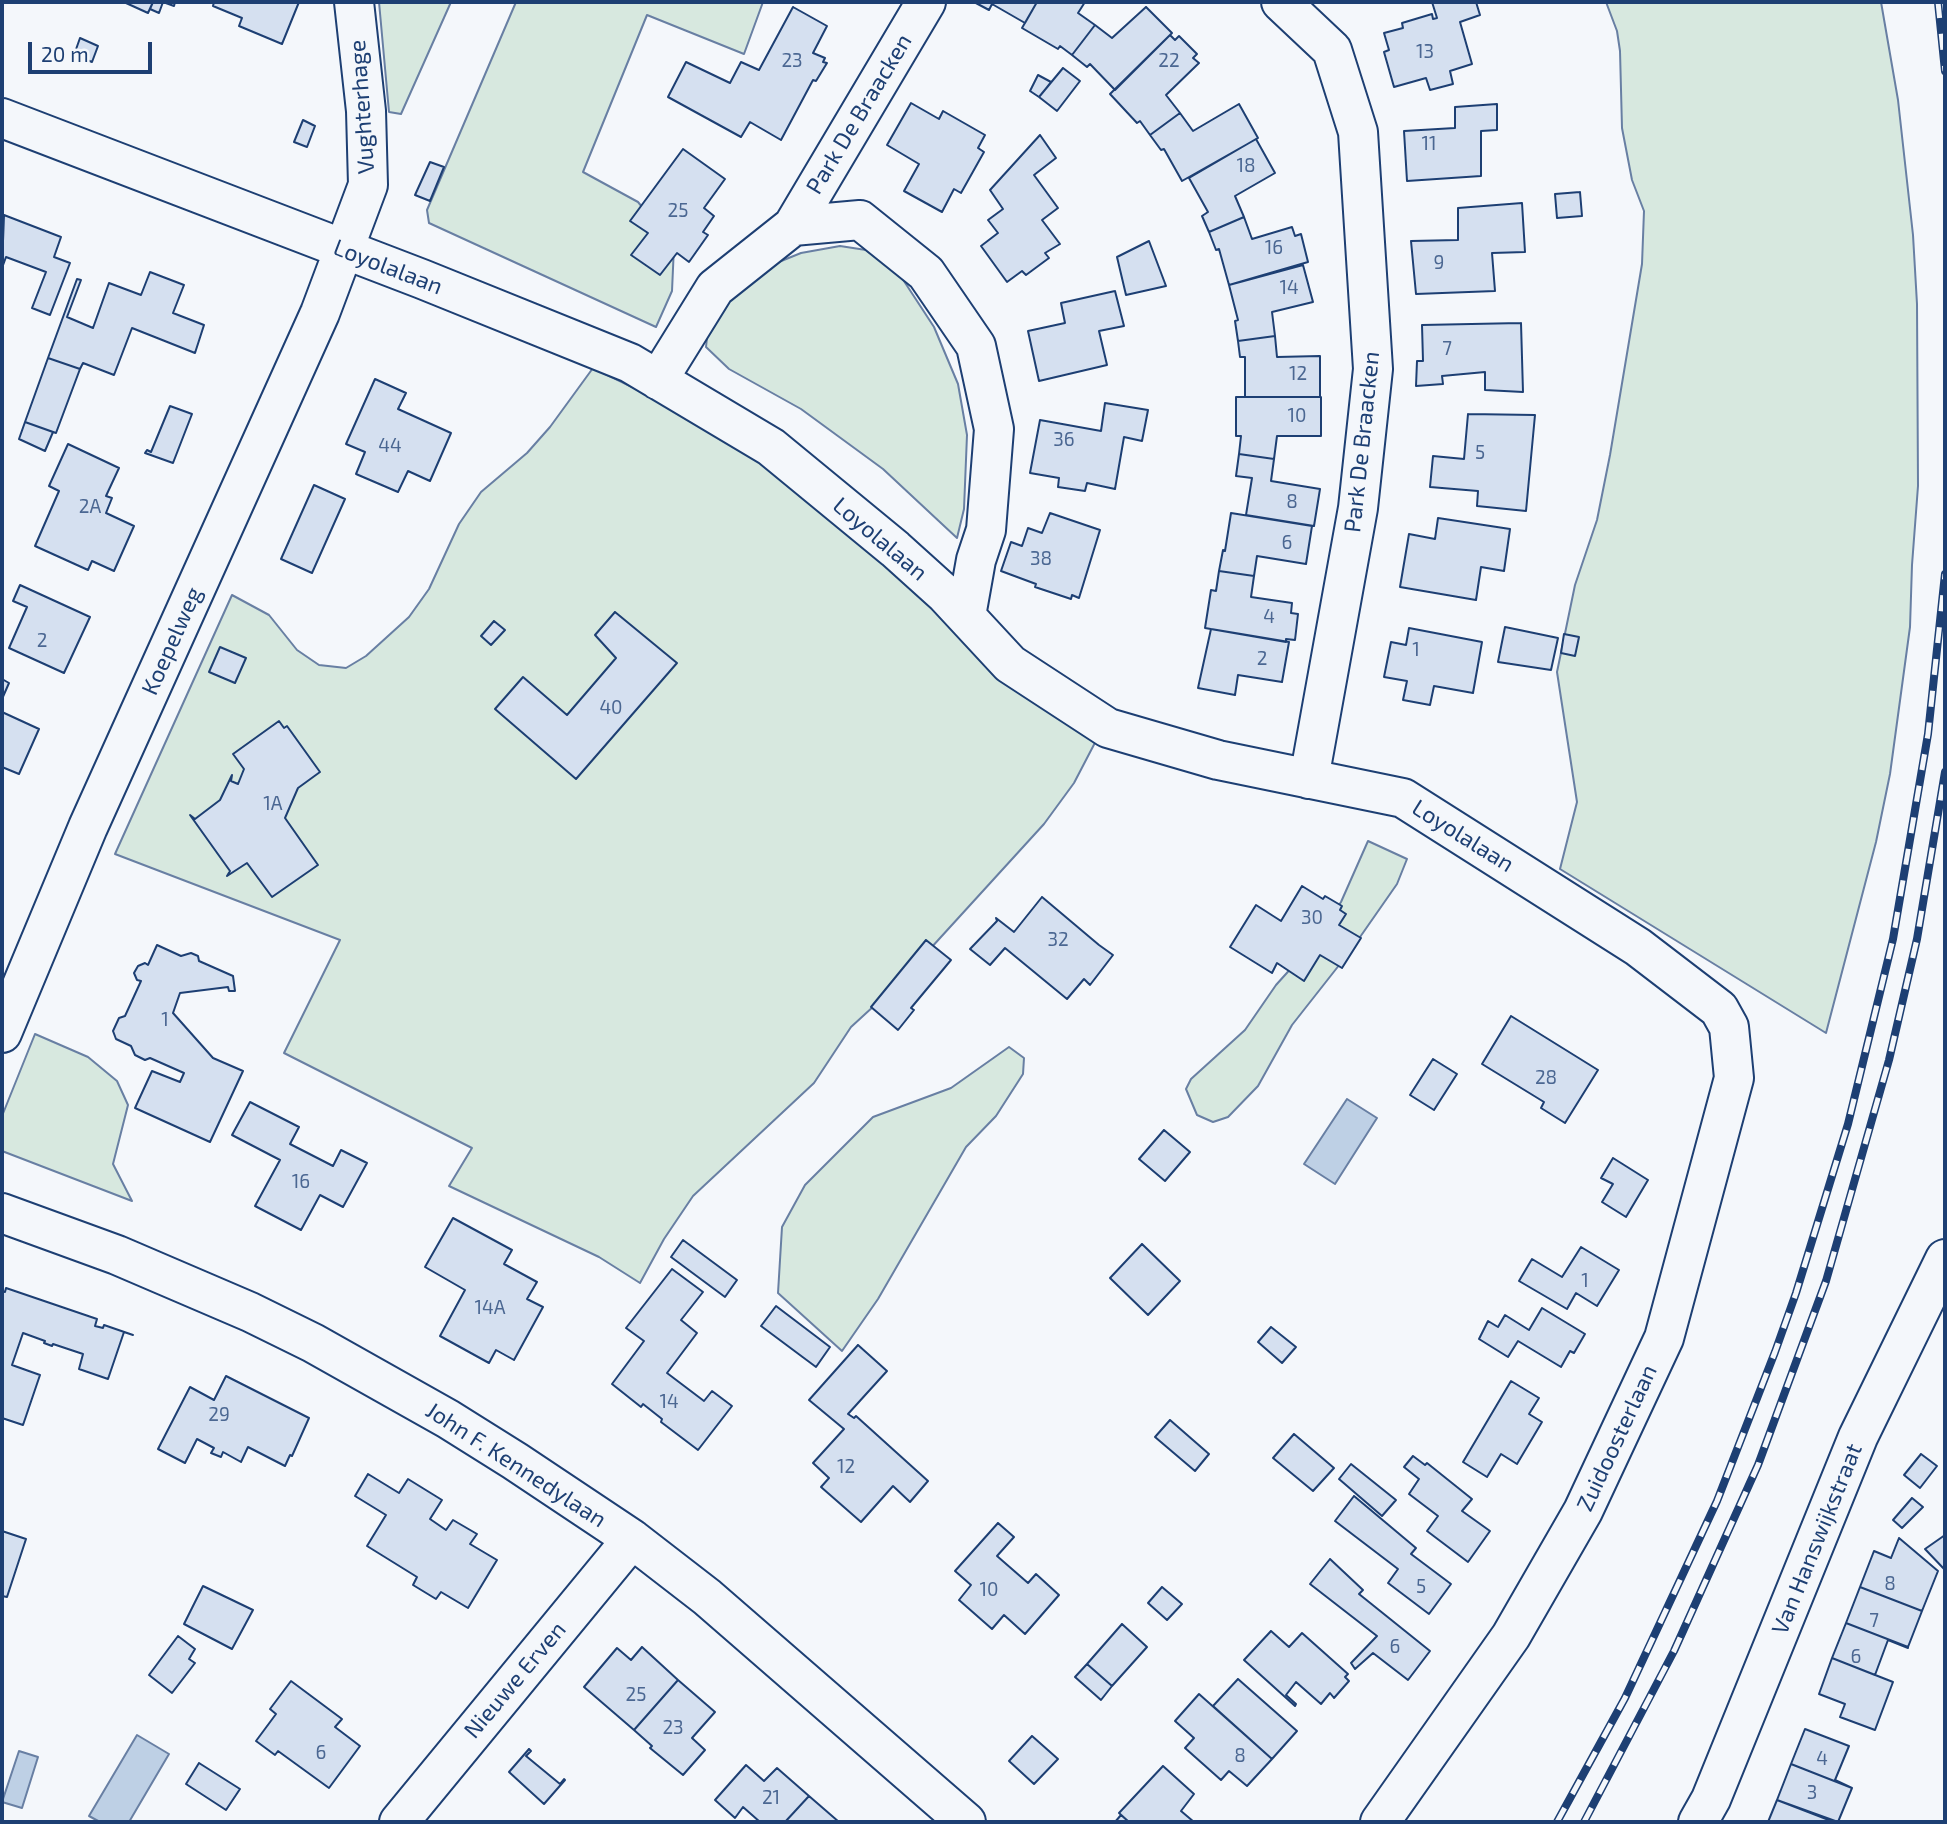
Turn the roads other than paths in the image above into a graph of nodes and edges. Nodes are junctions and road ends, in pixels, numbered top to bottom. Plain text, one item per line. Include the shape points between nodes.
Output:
1 (354, 2) edge
2 (926, 2) edge
3 (1281, 2) edge
4 (2, 118) edge
5 (793, 226) junction
6 (343, 250) junction
7 (658, 380) junction
8 (965, 616) junction
9 (1309, 779) junction
10 (1719, 1009) joint
11 (2, 1033) edge
12 (2, 1213) edge
13 (1945, 1259) edge
14 (632, 1539) junction
15 (399, 1822) edge
16 (966, 1822) edge
17 (1380, 1822) edge
18 (1698, 1822) edge

1 - 6 street, Vughterhage via 366,111 368,185
2 - 5 street, Park De Braacken
3 - 9 street, Park De Braacken via 1332,50 1358,132 1373,369 1358,509
4 - 6 street, Loyolalaan
5 - 7 street, Park De Braacken via 715,288
5 - 8 street, Park De Braacken via 860,220 926,273 976,346 994,429 986,530
6 - 7 street, Loyolalaan via 618,358
6 - 11 street, Koepelweg via 320,313 88,827
7 - 8 street, Loyolalaan via 771,447 895,549
8 - 9 street, Loyolalaan via 1010,664 1108,729 1218,760
9 - 10 street, Loyolalaan via 1403,798 1639,947
10 - 17 street, Zuidoosterlaan via 1729,1027 1734,1078 1664,1338 1583,1511 1511,1636
12 - 14 street, John F. Kennedylaan via 117,1255 313,1343 448,1419
13 - 18 street, Van Hanswijkstraat via 1858,1437
14 - 15 street, Nieuwe Erven
14 - 16 street, John F. Kennedylaan via 707,1597

